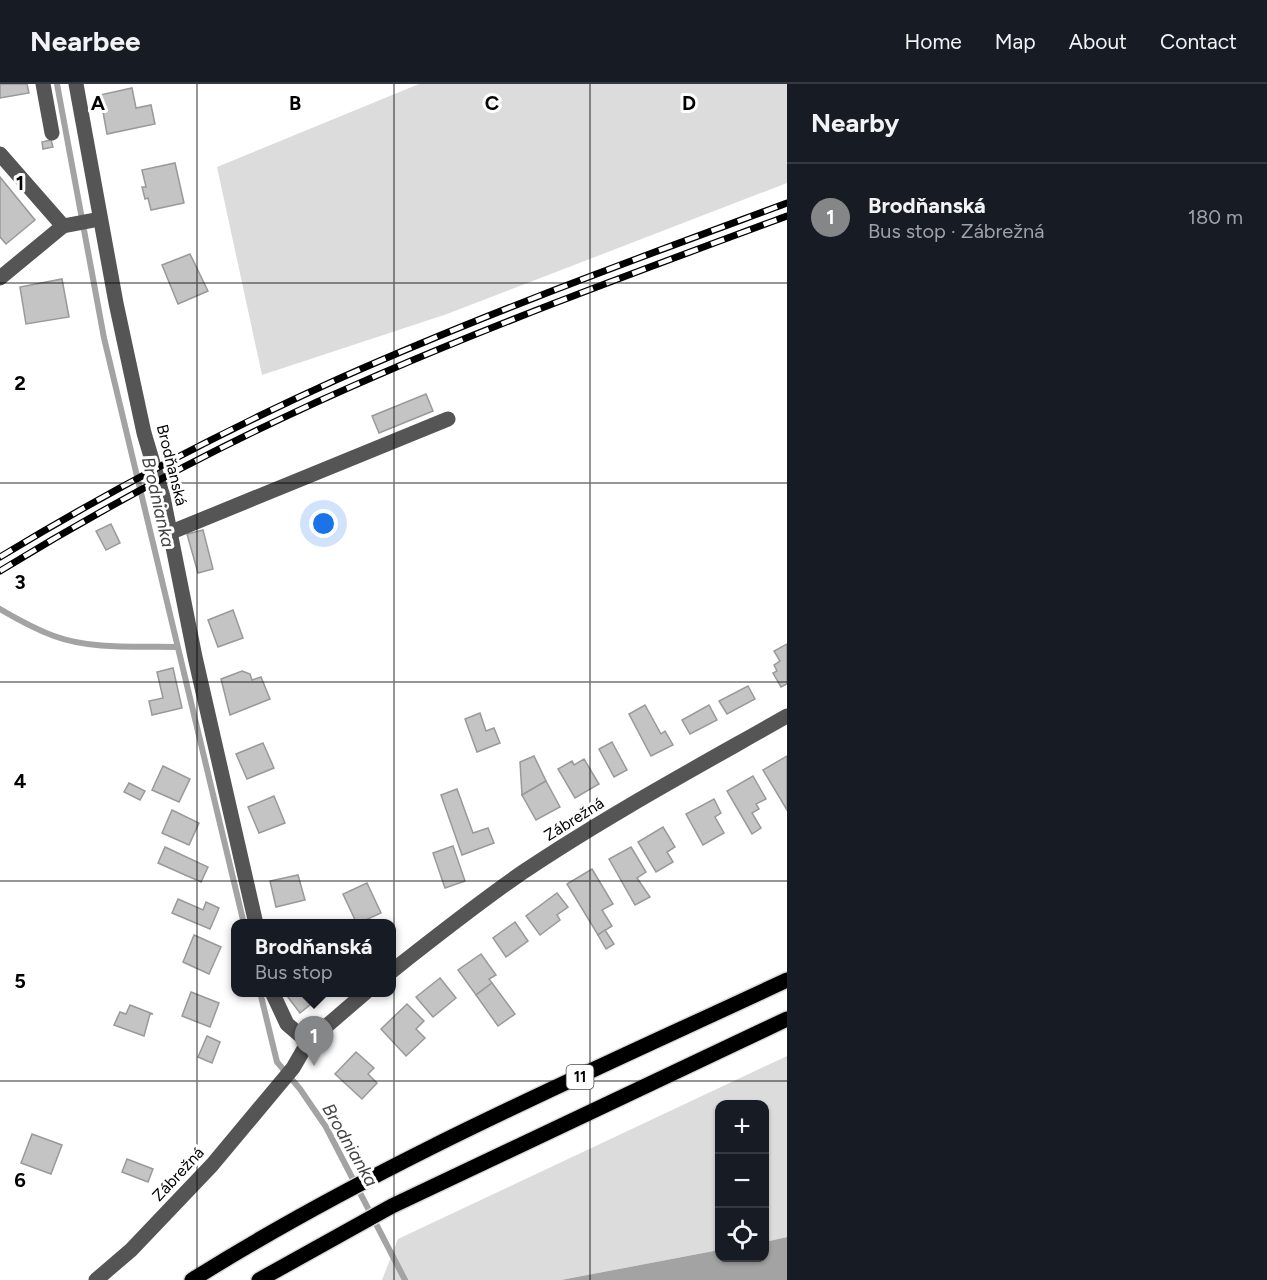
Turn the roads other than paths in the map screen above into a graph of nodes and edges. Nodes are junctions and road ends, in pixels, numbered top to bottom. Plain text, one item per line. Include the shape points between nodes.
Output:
1 (43, 84) edge
2 (76, 84) edge
3 (52, 133) dead end
4 (0, 154) edge
5 (96, 220) junction
6 (69, 225) junction
7 (0, 278) edge
8 (447, 419) dead end
9 (169, 532) junction
10 (787, 716) edge
11 (255, 919) edge
12 (396, 968) edge
13 (787, 980) edge
14 (274, 997) edge
15 (361, 997) edge
16 (787, 1019) edge
17 (308, 1042) junction
18 (96, 1280) edge
19 (192, 1280) edge
20 (259, 1280) edge

1 - 3 street
2 - 5 street, Brodňanská
4 - 6 street
5 - 6 street
5 - 9 street, Brodňanská
6 - 7 street
8 - 9 street
9 - 11 street, Brodňanská
10 - 12 street, Zábrežná via 523,872
13 - 19 main road, 11 via 375,1176 248,1244
14 - 17 street via 287,1024
15 - 17 street
16 - 20 main road, 11 via 393,1206
17 - 18 street, Zábrežná via 279,1086 188,1190 131,1250

